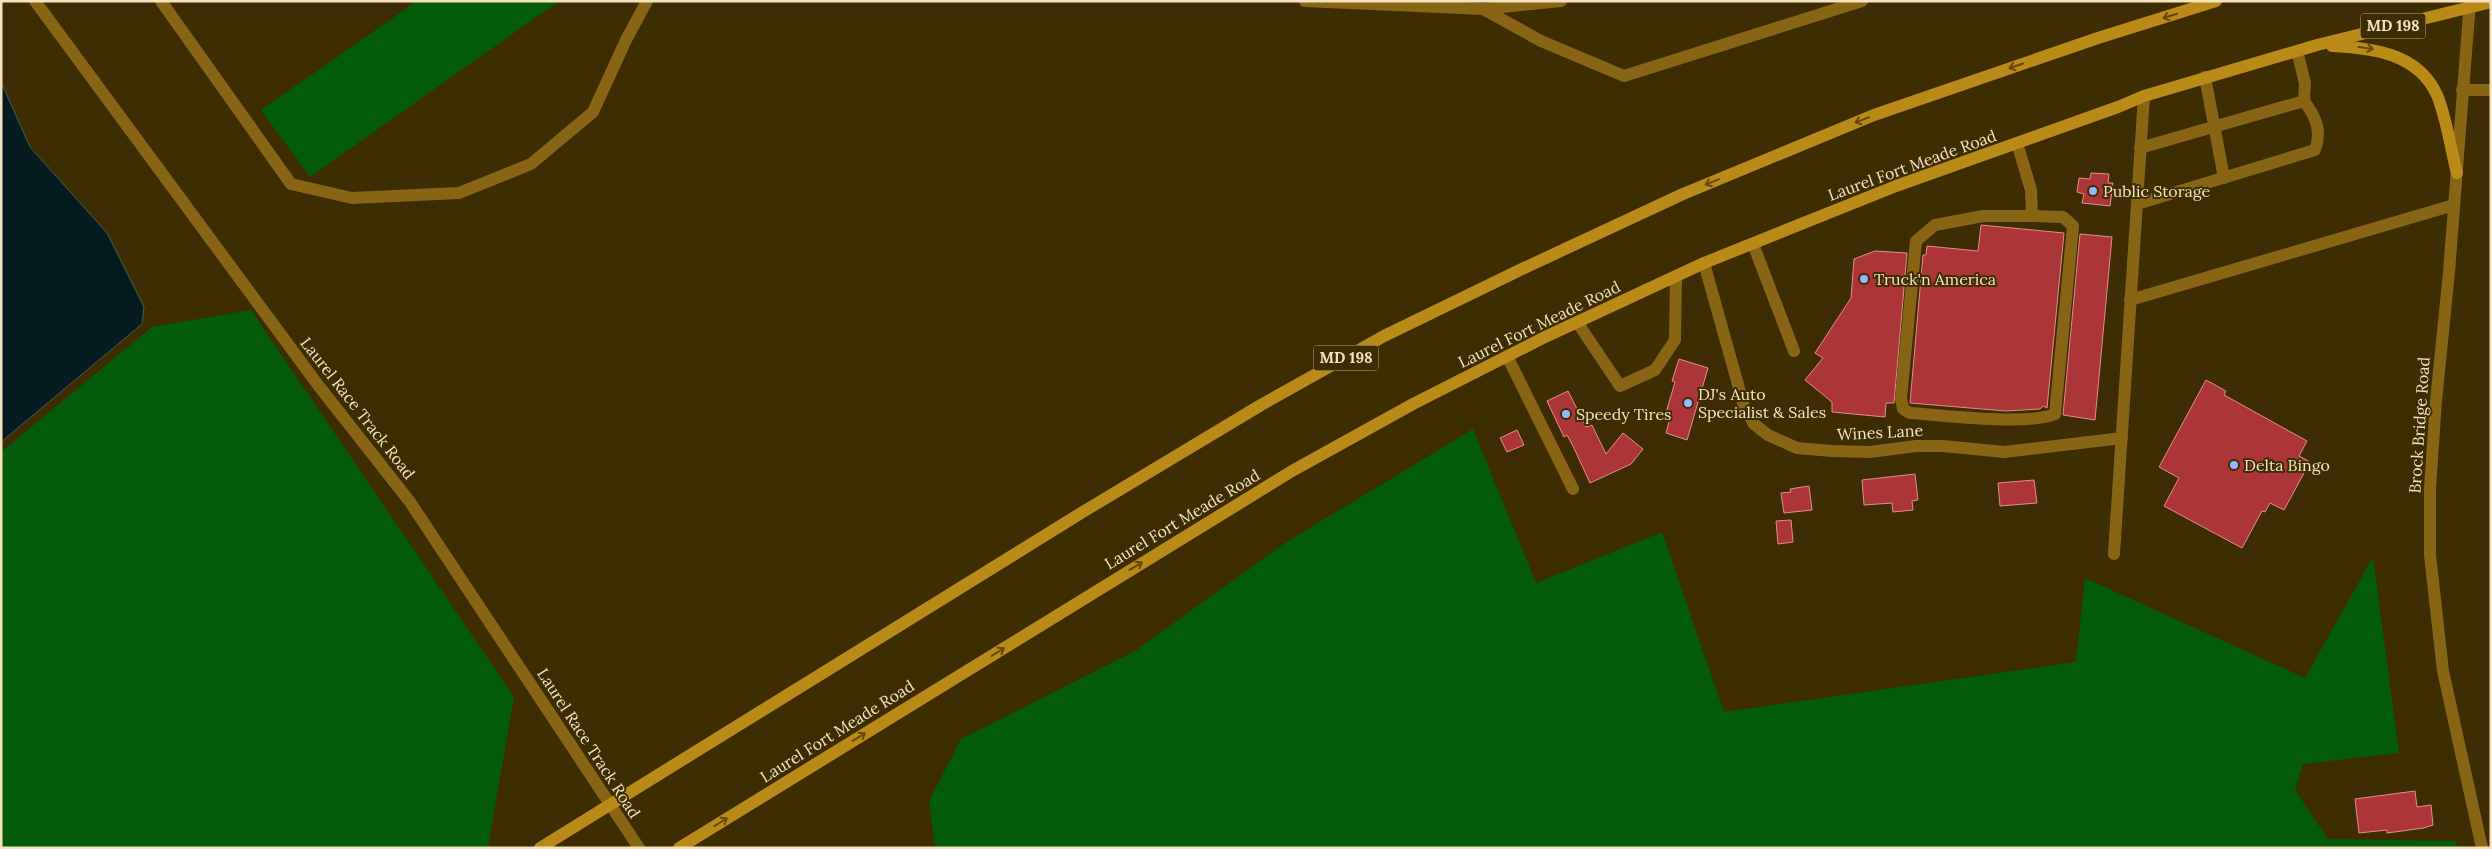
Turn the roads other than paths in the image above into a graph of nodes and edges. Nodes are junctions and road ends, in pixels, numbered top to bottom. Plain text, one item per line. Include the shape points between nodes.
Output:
1 (35, 1) edge
2 (160, 1) edge
3 (647, 1) edge
4 (1305, 1) edge
5 (1561, 1) edge
6 (1862, 1) edge
7 (2216, 1) edge
8 (2491, 2) edge
9 (2470, 4) edge
10 (1483, 9) junction
11 (2317, 45) junction
12 (2297, 51) junction
13 (2205, 77) junction
14 (2462, 90) junction
15 (2491, 90) edge
16 (2144, 96) junction
17 (2304, 101) junction
18 (2215, 127) junction
19 (2017, 143) junction
20 (2140, 148) junction
21 (2457, 173) junction
22 (2224, 178) junction
23 (2137, 204) junction
24 (2454, 205) junction
25 (2032, 216) junction
26 (1753, 244) junction
27 (1704, 263) junction
28 (1676, 276) junction
29 (2130, 300) junction
30 (1578, 322) junction
31 (1794, 351) dead end
32 (1507, 356) junction
33 (2122, 438) junction
34 (1573, 488) dead end
35 (2114, 554) dead end
36 (611, 804) junction
37 (540, 848) edge
38 (639, 848) edge
39 (679, 848) edge
40 (2482, 848) edge

1 - 36 street, Laurel Race Track Road via 318,385 410,502
2 - 3 street via 291,184 352,198 458,193 531,164 593,112
4 - 10 street
5 - 10 street
6 - 10 street via 1624,76 1540,40
7 -> 36 main road, MD 198 via 1874,115 1683,194 1384,336 1086,510
8 - 9 main road, Laurel Fort Meade Road / MD 198
9 - 11 main road, Laurel Fort Meade Road / MD 198
9 - 14 street, Brock Bridge Road
11 - 12 main road, Laurel Fort Meade Road / MD 198
11 -> 21 main road via 2367,48 2408,61 2422,73 2437,95
12 - 13 main road, Laurel Fort Meade Road / MD 198
12 - 17 street via 2305,83
13 - 16 main road, Laurel Fort Meade Road / MD 198
13 - 18 street
14 - 15 street
14 - 21 street, Brock Bridge Road
16 - 19 main road, Laurel Fort Meade Road / MD 198
16 - 20 street
17 - 18 street
17 - 22 street via 2315,115 2320,137 2315,150
18 - 20 street
18 - 22 street
19 - 25 street via 2031,190
19 - 26 main road, Laurel Fort Meade Road / MD 198 via 1896,186
20 - 23 street
21 - 24 street, Brock Bridge Road
22 - 23 street
23 - 29 street
24 - 29 street
24 - 40 street, Brock Bridge Road via 2430,488 2430,555 2443,671
25 - 25 street via 1983,216 1934,225 1916,241 1902,409 1980,418 2042,419 2055,414 2073,226 2064,217
26 - 27 main road, Laurel Fort Meade Road / MD 198
26 - 31 street
27 - 28 main road, Laurel Fort Meade Road / MD 198
27 - 33 street, Wines Lane via 1744,406 1754,424 1768,435 1797,448 1870,452 1944,446 2004,452
28 - 30 main road, Laurel Fort Meade Road / MD 198
28 - 30 street via 1675,340 1655,370 1620,386
29 - 33 street
30 - 32 main road, Laurel Fort Meade Road / MD 198
32 - 34 street
39 -> 32 main road, Laurel Fort Meade Road / MD 198 via 1292,471
33 - 35 street
36 - 37 main road, MD 198
36 - 38 street, Laurel Race Track Road

